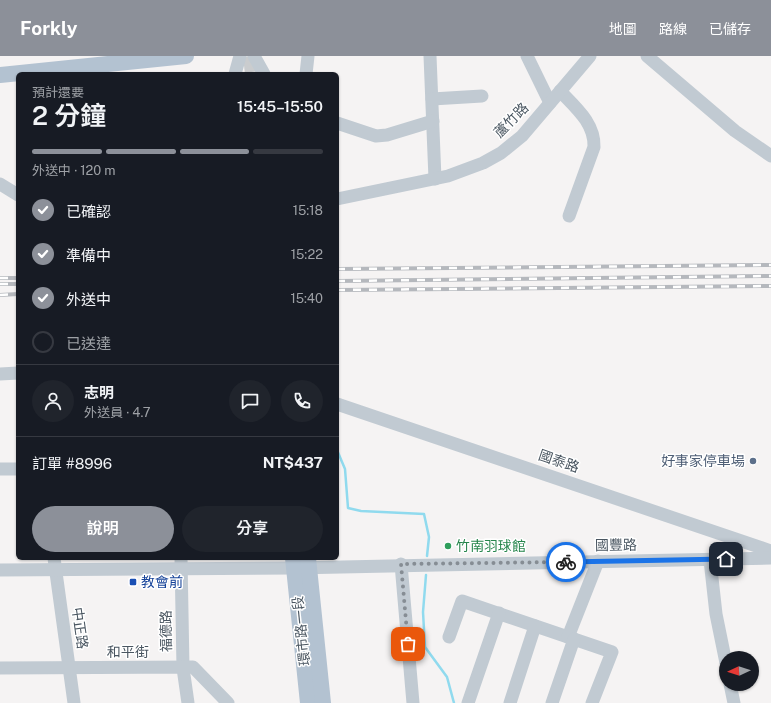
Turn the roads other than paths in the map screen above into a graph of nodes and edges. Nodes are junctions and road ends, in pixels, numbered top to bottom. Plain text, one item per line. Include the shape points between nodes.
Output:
1 (186, 56) edge
2 (240, 56) edge
3 (254, 56) edge
4 (308, 56) edge
5 (430, 56) edge
6 (527, 56) edge
7 (590, 56) edge
8 (647, 56) edge
9 (77, 66) edge
10 (26, 72) edge
11 (236, 72) edge
12 (263, 72) edge
13 (306, 72) edge
14 (16, 73) edge
15 (0, 75) edge
16 (560, 90) junction
17 (482, 96) dead end
18 (432, 99) junction
19 (550, 103) junction
20 (433, 121) junction
21 (339, 125) edge
22 (771, 156) edge
23 (436, 179) junction
24 (0, 184) edge
25 (16, 194) edge
26 (339, 199) edge
27 (569, 216) dead end
28 (16, 373) edge
29 (0, 374) edge
30 (339, 405) edge
31 (0, 469) edge
32 (16, 469) edge
33 (771, 551) edge
34 (771, 558) edge
35 (234, 560) edge
36 (710, 560) junction
37 (598, 562) junction
38 (301, 563) edge
39 (55, 564) edge
40 (140, 564) edge
41 (181, 564) edge
42 (401, 564) junction
43 (227, 568) junction
44 (0, 570) edge
45 (499, 613) junction
46 (535, 626) junction
47 (449, 637) dead end
48 (571, 638) junction
49 (724, 651) edge
50 (69, 667) junction
51 (0, 668) edge
52 (183, 668) junction
53 (731, 691) edge
54 (74, 703) edge
55 (188, 703) edge
56 (228, 703) edge
57 (308, 703) edge
58 (323, 703) edge
59 (413, 703) edge
60 (468, 703) edge
61 (510, 703) edge
62 (552, 703) edge
63 (592, 703) edge
64 (734, 703) edge

1 - 9 main road
2 - 11 street
3 - 12 street
4 - 13 street
5 - 18 street
6 - 19 street
7 - 16 street, 蘆竹路
8 - 22 street via 735,131
9 - 10 main road
14 - 15 main road
16 - 19 street, 蘆竹路
16 - 27 street via 589,124 594,137 594,147
17 - 18 street
18 - 20 street
19 - 23 street, 蘆竹路 via 522,136 500,153 483,164
20 - 21 street via 376,136
20 - 23 street
23 - 26 street, 蘆竹路
24 - 25 street
28 - 29 street
30 - 33 street, 國泰路
31 - 32 street
34 - 36 street, 國豐路
35 - 43 street
36 - 37 street, 國豐路
36 - 49 street via 716,614
37 - 42 street, 國豐路
37 - 48 street
38 - 42 street, 國豐路
38 - 43 street, 國豐路
38 - 57 main road, 環市路一段
38 - 58 main road, 環市路一段
39 - 40 street, 國豐路
39 - 44 street, 國豐路
39 - 50 street, 中正路
40 - 41 street, 國豐路
41 - 43 street, 國豐路
41 - 52 street, 福德路
42 - 59 street
45 - 46 street
45 - 47 street via 462,601
45 - 60 street
46 - 48 street
46 - 61 street
48 - 62 street
48 - 63 street via 612,652
50 - 51 street, 和平街
50 - 52 street, 和平街
50 - 54 street, 中正路
52 - 55 street, 福德路
52 - 56 street via 193,668
53 - 64 street

